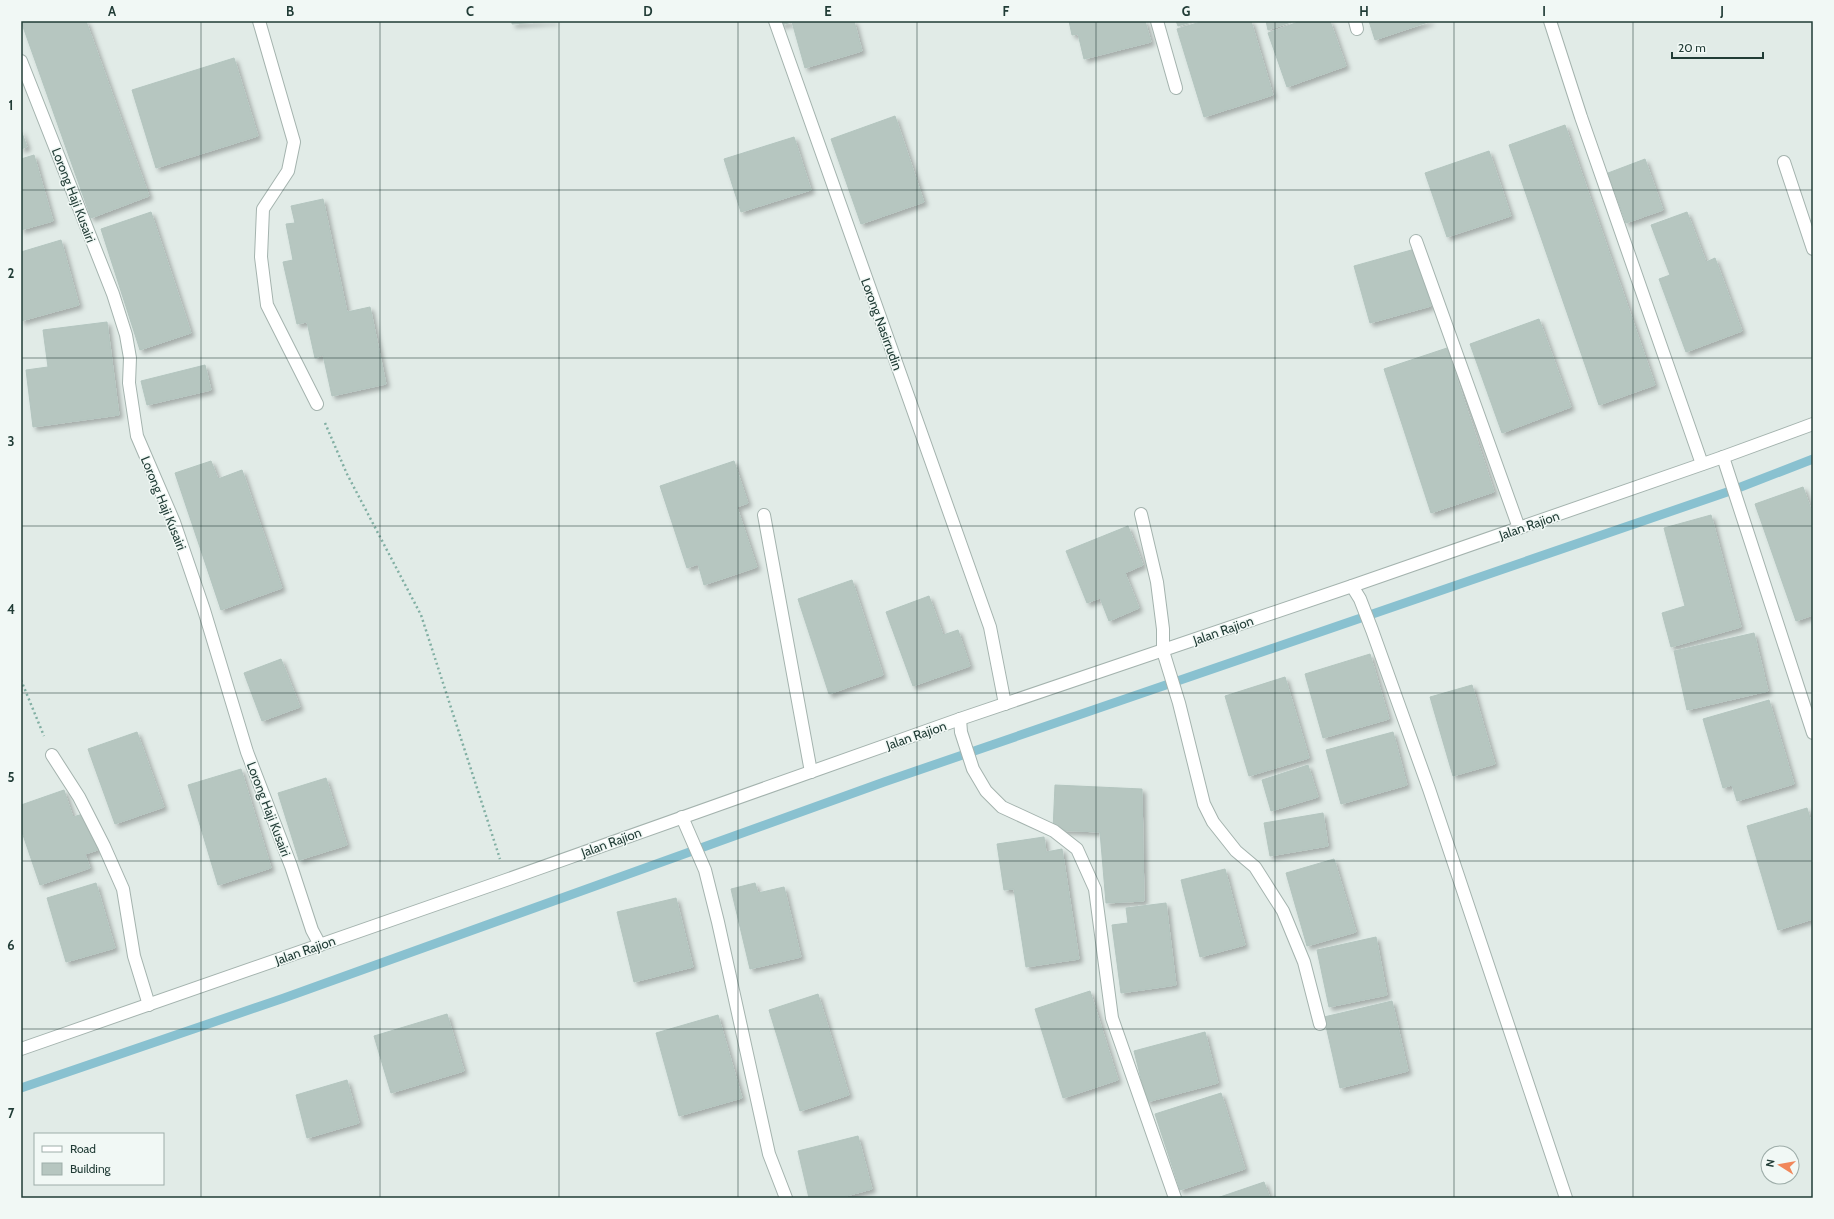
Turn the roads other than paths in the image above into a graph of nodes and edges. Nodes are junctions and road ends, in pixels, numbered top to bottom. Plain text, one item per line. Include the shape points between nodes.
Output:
1 (259, 21) edge
2 (775, 21) edge
3 (1157, 21) edge
4 (1550, 21) edge
5 (21, 60) edge
6 (1176, 88) dead end
7 (1784, 162) dead end
8 (1416, 241) dead end
9 (1813, 248) edge
10 (318, 404) road end
11 (1813, 424) edge
12 (1723, 457) junction
13 (1702, 464) junction
14 (764, 514) dead end
15 (1140, 514) dead end
16 (1519, 528) junction
17 (1352, 586) junction
18 (1163, 651) junction
19 (1004, 704) junction
20 (960, 726) junction
21 (1813, 733) edge
22 (52, 755) road end
23 (811, 772) junction
24 (682, 817) junction
25 (320, 945) junction
26 (149, 1005) junction
27 (1320, 1024) dead end
28 (21, 1049) edge
29 (786, 1198) edge
30 (1174, 1198) edge
31 (1566, 1198) edge

1 - 10 street via 294,142 288,171 263,209 261,257 267,306
2 - 19 street, Lorong Nasirrudin via 990,627
3 - 6 street
4 - 13 street
5 - 25 street, Lorong Haji Kusairi via 113,294 126,335 130,358 128,383 137,436 174,522 247,752 292,866 312,930
7 - 9 street
8 - 16 street
11 - 12 street, Jalan Rajion
12 - 13 street, Jalan Rajion
12 - 21 street
13 - 16 street, Jalan Rajion
14 - 23 street
15 - 18 street via 1157,582
16 - 17 street, Jalan Rajion
17 - 18 street, Jalan Rajion
17 - 31 street via 1372,630 1429,789
18 - 19 street, Jalan Rajion
18 - 27 street via 1204,804 1212,822 1236,851 1255,867 1283,911 1304,962
19 - 20 street, Jalan Rajion
20 - 23 street, Jalan Rajion
20 - 30 street via 973,769 986,791 1002,807 1054,831 1077,849 1095,888 1112,1018
22 - 26 street via 79,797 123,889 134,956
23 - 24 street, Jalan Rajion
24 - 25 street, Jalan Rajion
24 - 29 street via 704,870 718,922 769,1154
25 - 26 street, Jalan Rajion
26 - 28 street, Jalan Rajion

